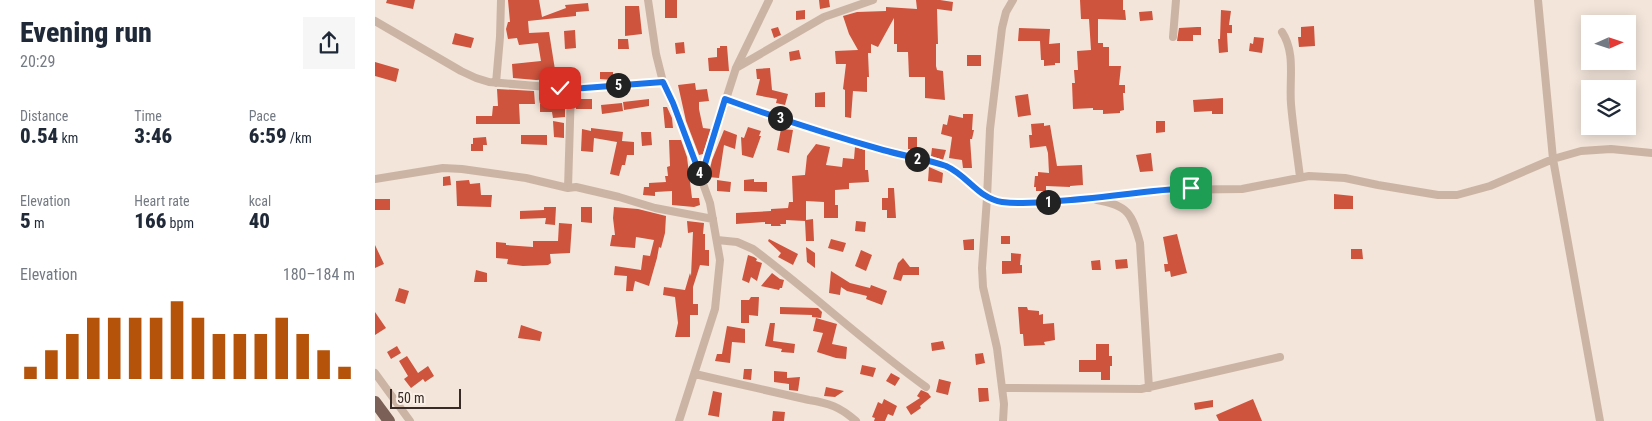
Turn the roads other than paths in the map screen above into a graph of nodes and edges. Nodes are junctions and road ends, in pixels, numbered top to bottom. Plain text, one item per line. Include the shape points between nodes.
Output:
1 (501, 0) edge
2 (648, 0) edge
3 (769, 0) edge
4 (873, 0) edge
5 (1013, 0) edge
6 (1175, 0) edge
7 (1538, 0) edge
8 (375, 21) edge
9 (1282, 32) dead end
10 (1173, 37) dead end
11 (736, 68) junction
12 (663, 82) junction
13 (496, 83) junction
14 (571, 89) junction
15 (725, 99) junction
16 (1652, 153) edge
17 (1553, 159) junction
18 (701, 177) junction
19 (1300, 177) junction
20 (375, 179) edge
21 (568, 188) junction
22 (987, 198) junction
23 (1090, 199) junction
24 (713, 219) junction
25 (717, 240) junction
26 (1280, 357) dead end
27 (375, 373) edge
28 (695, 374) junction
29 (926, 387) dead end
30 (1002, 388) junction
31 (1149, 388) junction
32 (375, 402) edge
33 (389, 421) edge
34 (411, 421) edge
35 (679, 421) edge
36 (856, 421) edge
37 (1003, 421) edge
38 (1600, 421) edge

1 - 13 street
2 - 12 street
3 - 11 street
4 - 11 street via 824,17
5 - 22 street via 1004,19 998,51
6 - 10 street
7 - 17 street
8 - 13 street via 461,71
9 - 19 street via 1290,50 1291,102
11 - 15 street
12 - 14 street
12 - 18 street
13 - 14 street
14 - 21 street
15 - 18 street
15 - 22 street via 948,167
16 - 17 street via 1595,149
17 - 19 street via 1490,186 1457,195 1438,195 1345,178
17 - 38 street
18 - 24 street
19 - 23 street via 1242,189 1160,190
20 - 21 street via 453,169 526,178
21 - 24 street via 576,187
22 - 23 street via 1023,204
22 - 30 street via 983,287
23 - 31 street via 1114,203 1135,223 1140,243
24 - 25 street
25 - 28 street via 720,260 715,310
25 - 29 street via 737,242 753,249
26 - 31 street
27 - 34 street
28 - 35 street
28 - 36 street via 827,403 844,410
30 - 31 street
30 - 37 street
32 - 33 main road

